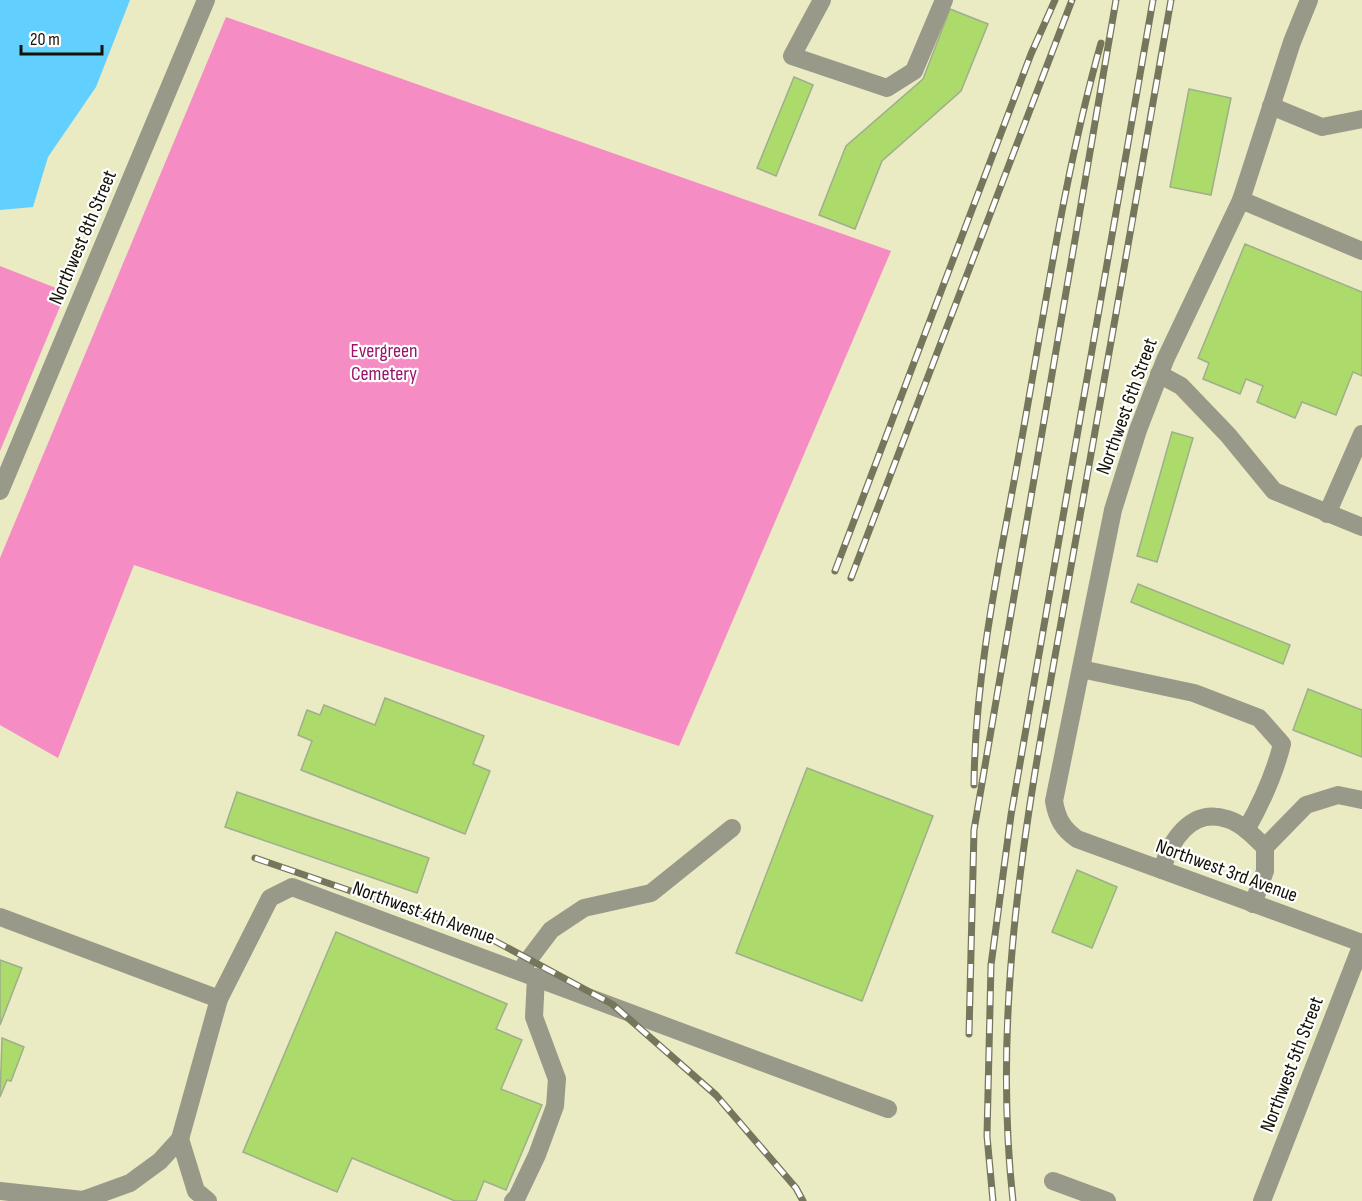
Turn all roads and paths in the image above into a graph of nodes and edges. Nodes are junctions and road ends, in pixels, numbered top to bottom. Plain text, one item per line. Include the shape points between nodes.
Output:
1 (206, 0) edge
2 (822, 0) edge
3 (944, 0) edge
4 (1309, 0) edge
5 (1271, 106) junction
6 (1362, 119) edge
7 (1241, 200) junction
8 (1362, 251) edge
9 (1159, 374) junction
10 (1362, 434) edge
11 (0, 491) edge
12 (1327, 514) junction
13 (1362, 527) edge
14 (1081, 669) junction
15 (1362, 800) edge
16 (732, 828) dead end
17 (1246, 830) junction
18 (1077, 839) joint
19 (1265, 847) junction
20 (1161, 870) junction
21 (1253, 904) junction
22 (0, 917) edge
23 (1362, 944) edge
24 (528, 974) junction
25 (219, 999) junction
26 (888, 1109) dead end
27 (180, 1138) junction
28 (1053, 1180) dead end
29 (0, 1191) edge
30 (208, 1201) edge
31 (513, 1201) edge
32 (1107, 1201) edge
33 (1262, 1201) edge

1 - 11 street, Northwest 8th Street
2 - 3 street via 792,56 887,88 914,71
4 - 5 street, Northwest 6th Street
5 - 6 street via 1322,127
5 - 7 street, Northwest 6th Street
7 - 8 street
7 - 9 street, Northwest 6th Street
9 - 12 street via 1181,386 1274,491
9 - 14 street, Northwest 6th Street via 1113,510
10 - 12 street
12 - 13 street
14 - 17 street via 1194,693 1258,718 1275,734 1282,744 1276,767 1268,792
14 - 18 street, Northwest 6th Street via 1054,801 1066,831
15 - 19 street via 1338,795 1306,805
16 - 24 street via 651,893 584,908 550,930
17 - 19 street
17 - 20 street via 1227,819 1205,817 1185,826 1168,849
18 - 20 street, Northwest 3rd Avenue
19 - 21 street via 1264,871
20 - 21 street, Northwest 3rd Avenue
21 - 23 street, Northwest 3rd Avenue
22 - 25 street
23 - 33 street, Northwest 5th Street
24 - 25 street, Northwest 4th Avenue via 292,887 270,898
24 - 26 street, Northwest 4th Avenue
24 - 31 street via 534,1017 557,1079 555,1106 537,1155
25 - 27 street, Northwest 4th Avenue
27 - 29 street via 160,1161 130,1183 83,1200
27 - 30 street via 196,1191
28 - 32 street

